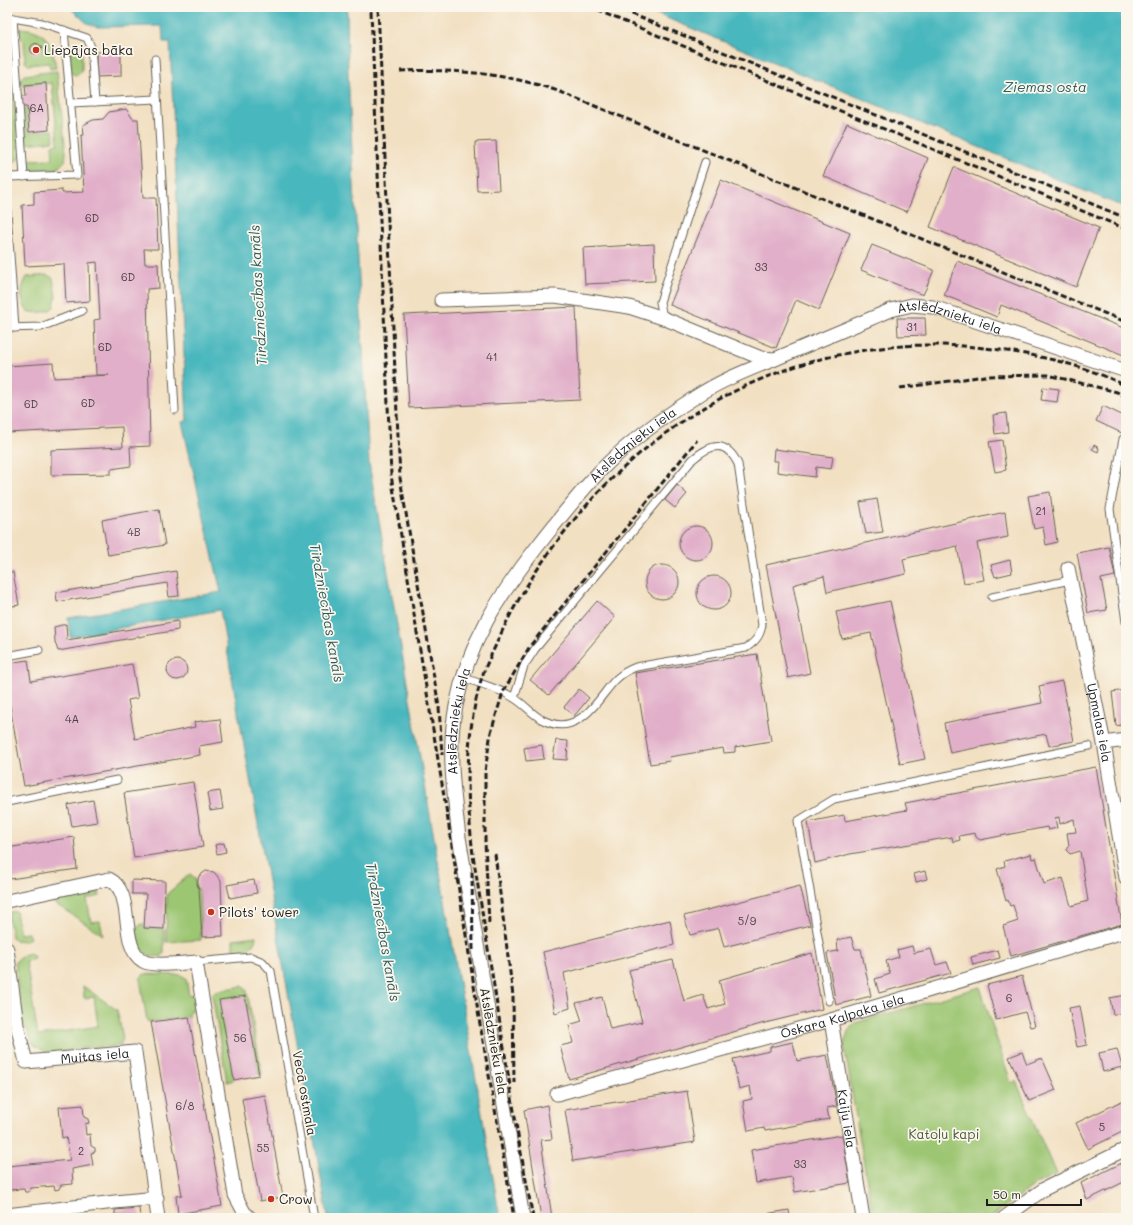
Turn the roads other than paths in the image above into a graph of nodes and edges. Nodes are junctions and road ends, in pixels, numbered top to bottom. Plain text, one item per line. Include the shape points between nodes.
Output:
1 (10, 18) edge
2 (64, 30) junction
3 (155, 59) dead end
4 (157, 99) junction
5 (95, 102) junction
6 (70, 103) junction
7 (705, 162) dead end
8 (7, 177) edge
9 (24, 177) junction
10 (7, 211) edge
11 (441, 300) dead end
12 (82, 311) dead end
13 (663, 318) junction
14 (7, 328) edge
15 (15, 328) junction
16 (775, 359) junction
17 (1126, 371) edge
18 (175, 410) dead end
19 (1126, 440) edge
20 (1069, 574) joint
21 (992, 597) dead end
22 (1126, 622) edge
23 (39, 650) dead end
24 (7, 656) edge
25 (463, 677) junction
26 (514, 698) junction
27 (1126, 740) edge
28 (1104, 743) junction
29 (1089, 746) dead end
30 (117, 780) dead end
31 (7, 801) edge
32 (1126, 878) edge
33 (7, 901) edge
34 (1126, 931) edge
35 (7, 949) edge
36 (196, 962) junction
37 (829, 1001) dead end
38 (831, 1020) junction
39 (557, 1094) dead end
40 (1126, 1149) edge
41 (157, 1198) junction
42 (1017, 1214) edge
43 (7, 1215) edge
44 (158, 1218) edge
45 (250, 1218) edge
46 (314, 1218) edge
47 (524, 1218) edge
48 (863, 1218) edge
49 (1004, 1218) edge

1 - 2 lane via 42,23
1 - 9 lane
2 - 5 lane via 87,38
2 - 6 lane
3 - 4 lane
4 - 5 lane
4 - 18 lane
5 - 6 lane
6 - 9 lane via 77,174
7 - 13 lane via 660,302
8 - 9 lane
10 - 15 lane
11 - 13 street via 555,296 629,307
12 - 15 lane via 41,328
13 - 16 street via 762,358
14 - 15 lane
16 - 17 street, Atslēdznieku iela via 891,310 912,305 954,313
16 - 25 street, Atslēdznieku iela via 732,377 695,397 651,428 604,468 550,530 510,582 481,628
19 - 22 lane via 1123,439 1110,510
20 - 21 lane
20 - 28 street, Upmalas iela
23 - 24 lane
25 - 26 lane
25 - 47 street, Atslēdznieku iela via 452,740 453,785 459,837
26 - 26 lane via 540,718 554,724 565,724 580,720 616,677 626,670 746,648 754,642 760,635 762,625 738,464 733,453 724,447 714,446 693,459 535,649 524,666
27 - 28 street
28 - 32 street, Upmalas iela
29 - 37 lane via 834,799 798,821
30 - 31 lane
33 - 36 street via 109,878 117,882 122,893 132,948 143,961
34 - 38 street, Oskara Kalpaka iela
35 - 41 street, Muitas iela via 17,1024 26,1062 135,1052
36 - 45 street via 235,1194
36 - 46 lane, Vecā ostmala via 251,957 263,962 271,971
38 - 39 street, Oskara Kalpaka iela
38 - 48 street, Kaiju iela
40 - 42 street via 1044,1189
41 - 43 street
41 - 44 street, Muitas iela
42 - 49 street

